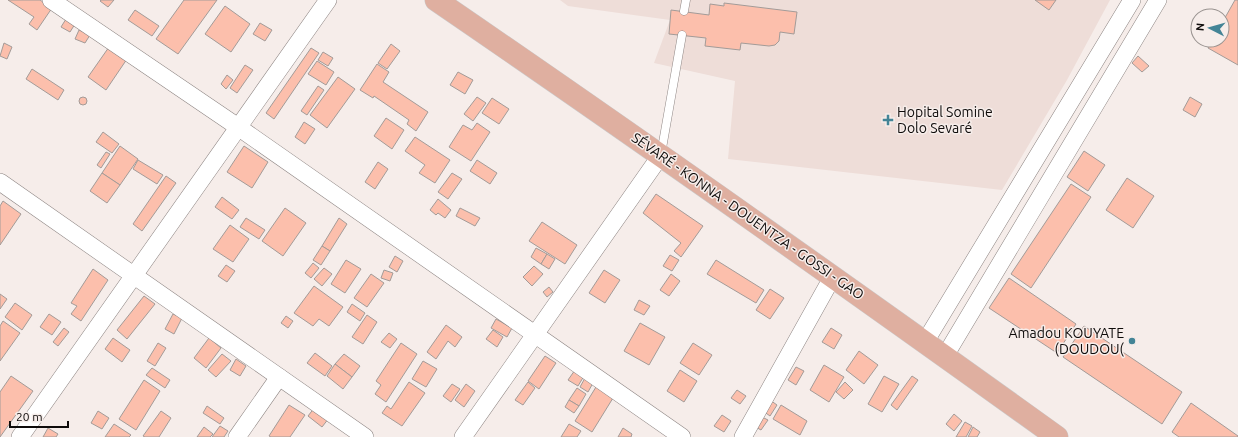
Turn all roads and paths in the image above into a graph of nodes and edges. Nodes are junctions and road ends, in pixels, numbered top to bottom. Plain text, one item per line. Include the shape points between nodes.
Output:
1 (51, 0) edge
2 (328, 0) edge
3 (436, 0) edge
4 (686, 0) edge
5 (1132, 0) edge
6 (1158, 0) edge
7 (684, 11) dead end
8 (682, 35) dead end
9 (238, 127) junction
10 (661, 155) junction
11 (0, 182) edge
12 (133, 275) junction
13 (834, 276) junction
14 (535, 334) junction
15 (925, 342) junction
16 (945, 356) junction
17 (279, 377) junction
18 (20, 437) edge
19 (237, 437) edge
20 (365, 437) edge
21 (463, 437) edge
22 (682, 437) edge
23 (743, 437) edge
24 (1057, 437) edge

1 - 9 street
2 - 9 street
3 - 10 main road, SÉVARÉ - KONNA - DOUENTZA - GOSSI - GAO
4 - 7 lane
5 - 15 street
6 - 16 street
8 - 10 lane
9 - 12 street
9 - 14 street
10 - 13 main road, SÉVARÉ - KONNA - DOUENTZA - GOSSI - GAO
10 - 14 street
11 - 12 street
12 - 17 street
12 - 18 street
13 - 15 main road, SÉVARÉ - KONNA - DOUENTZA - GOSSI - GAO
13 - 23 street
14 - 21 street
14 - 22 street
15 - 16 main road, SÉVARÉ - KONNA - DOUENTZA - GOSSI - GAO
16 - 24 main road, SÉVARÉ - KONNA - DOUENTZA - GOSSI - GAO
17 - 19 street
17 - 20 street

